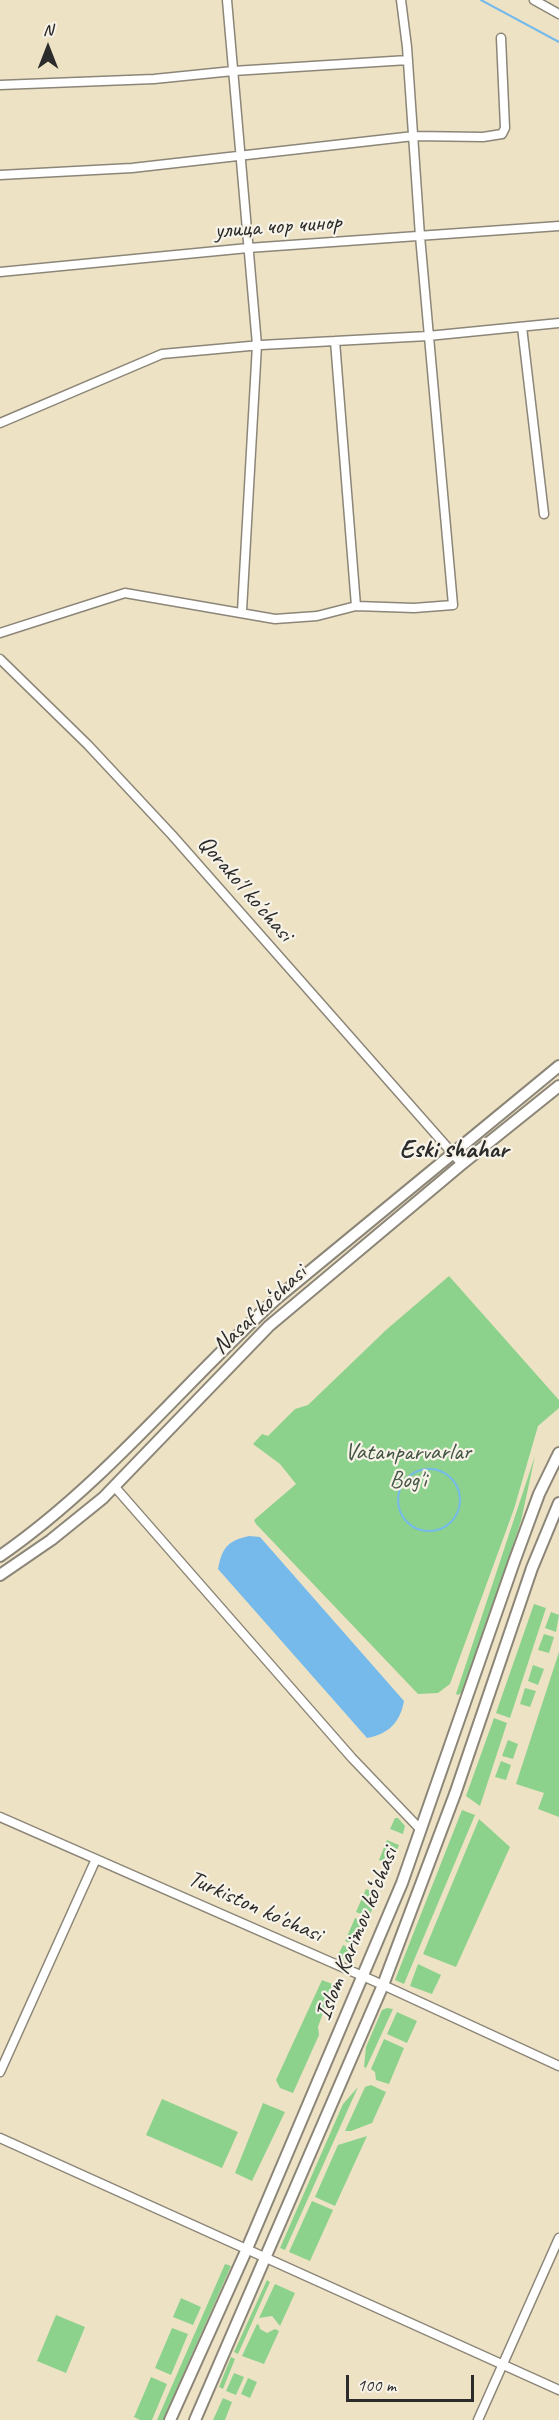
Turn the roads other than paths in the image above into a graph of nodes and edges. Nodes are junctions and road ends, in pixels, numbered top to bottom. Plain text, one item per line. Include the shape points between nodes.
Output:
1 (227, 0) edge
2 (401, 0) edge
3 (534, 0) edge
4 (559, 14) edge
5 (501, 38) dead end
6 (408, 60) junction
7 (234, 71) junction
8 (0, 85) edge
9 (414, 136) junction
10 (241, 157) junction
11 (0, 175) edge
12 (559, 226) edge
13 (420, 236) junction
14 (248, 248) junction
15 (0, 272) edge
16 (559, 323) edge
17 (522, 327) junction
18 (428, 336) junction
19 (335, 341) junction
20 (257, 345) junction
21 (1, 420) edge
22 (543, 514) dead end
23 (356, 606) junction
24 (242, 611) junction
25 (0, 633) edge
26 (0, 659) edge
27 (559, 1066) edge
28 (559, 1086) edge
29 (452, 1152) junction
30 (462, 1164) junction
31 (559, 1453) edge
32 (114, 1486) junction
33 (559, 1503) edge
34 (0, 1556) edge
35 (0, 1575) edge
36 (501, 1602) junction
37 (519, 1608) junction
38 (0, 1817) edge
39 (421, 1830) junction
40 (96, 1859) junction
41 (364, 1977) junction
42 (383, 1985) junction
43 (559, 2066) edge
44 (0, 2072) edge
45 (0, 2138) edge
46 (559, 2238) edge
47 (246, 2251) junction
48 (264, 2258) junction
49 (503, 2364) junction
50 (559, 2390) edge
51 (170, 2420) edge
52 (195, 2420) edge
53 (478, 2420) edge

1 - 7 street
2 - 6 street
3 - 4 street
5 - 9 street via 505,128 502,134
6 - 7 street
6 - 9 street
7 - 8 street via 154,79
7 - 10 street
9 - 10 street
9 - 13 street
10 - 11 street
10 - 14 street
12 - 13 street, улица чор чинор
13 - 14 street, улица чор чинор
13 - 18 street
14 - 15 street, улица чор чинор
14 - 20 street
16 - 17 street
17 - 18 street
17 - 22 street
18 - 19 street
18 - 23 street via 453,605
19 - 20 street
19 - 23 street
20 - 21 street via 162,354
20 - 24 street
23 - 24 street via 317,616 275,619
24 - 25 street via 125,593
26 - 29 street, Qorako'l ko'chasi via 172,835
27 - 29 main road, Nasaf ko‘chasi
28 - 30 main road, Nasaf ko‘chasi
29 - 30 street, Qorako'l ko'chasi
29 - 34 main road, Nasaf ko‘chasi via 276,1299 88,1486
30 - 32 main road, Nasaf ko‘chasi via 269,1326
31 - 36 main road, Islom Karimov ko‘chasi via 539,1494
32 - 35 main road, Nasaf ko‘chasi via 51,1540
32 - 39 street via 352,1758
33 - 37 main road, Islom Karimov ko‘chasi
36 - 37 main road
36 - 39 main road, Islom Karimov ko‘chasi
37 - 42 main road, Islom Karimov ko‘chasi
38 - 40 street, Turkiston ko'chasi
39 - 41 main road, Islom Karimov ko‘chasi
40 - 41 street, Turkiston ko'chasi
40 - 44 street
41 - 42 street, Turkiston ko'chasi
41 - 47 main road, Islom Karimov ko‘chasi
42 - 43 street, Turkiston ko'chasi
42 - 48 main road, Islom Karimov ko‘chasi
45 - 47 street
46 - 49 street
47 - 48 street
47 - 51 main road, Islom Karimov ko‘chasi
48 - 49 street
48 - 52 main road, Islom Karimov ko‘chasi
49 - 50 street
49 - 53 street

